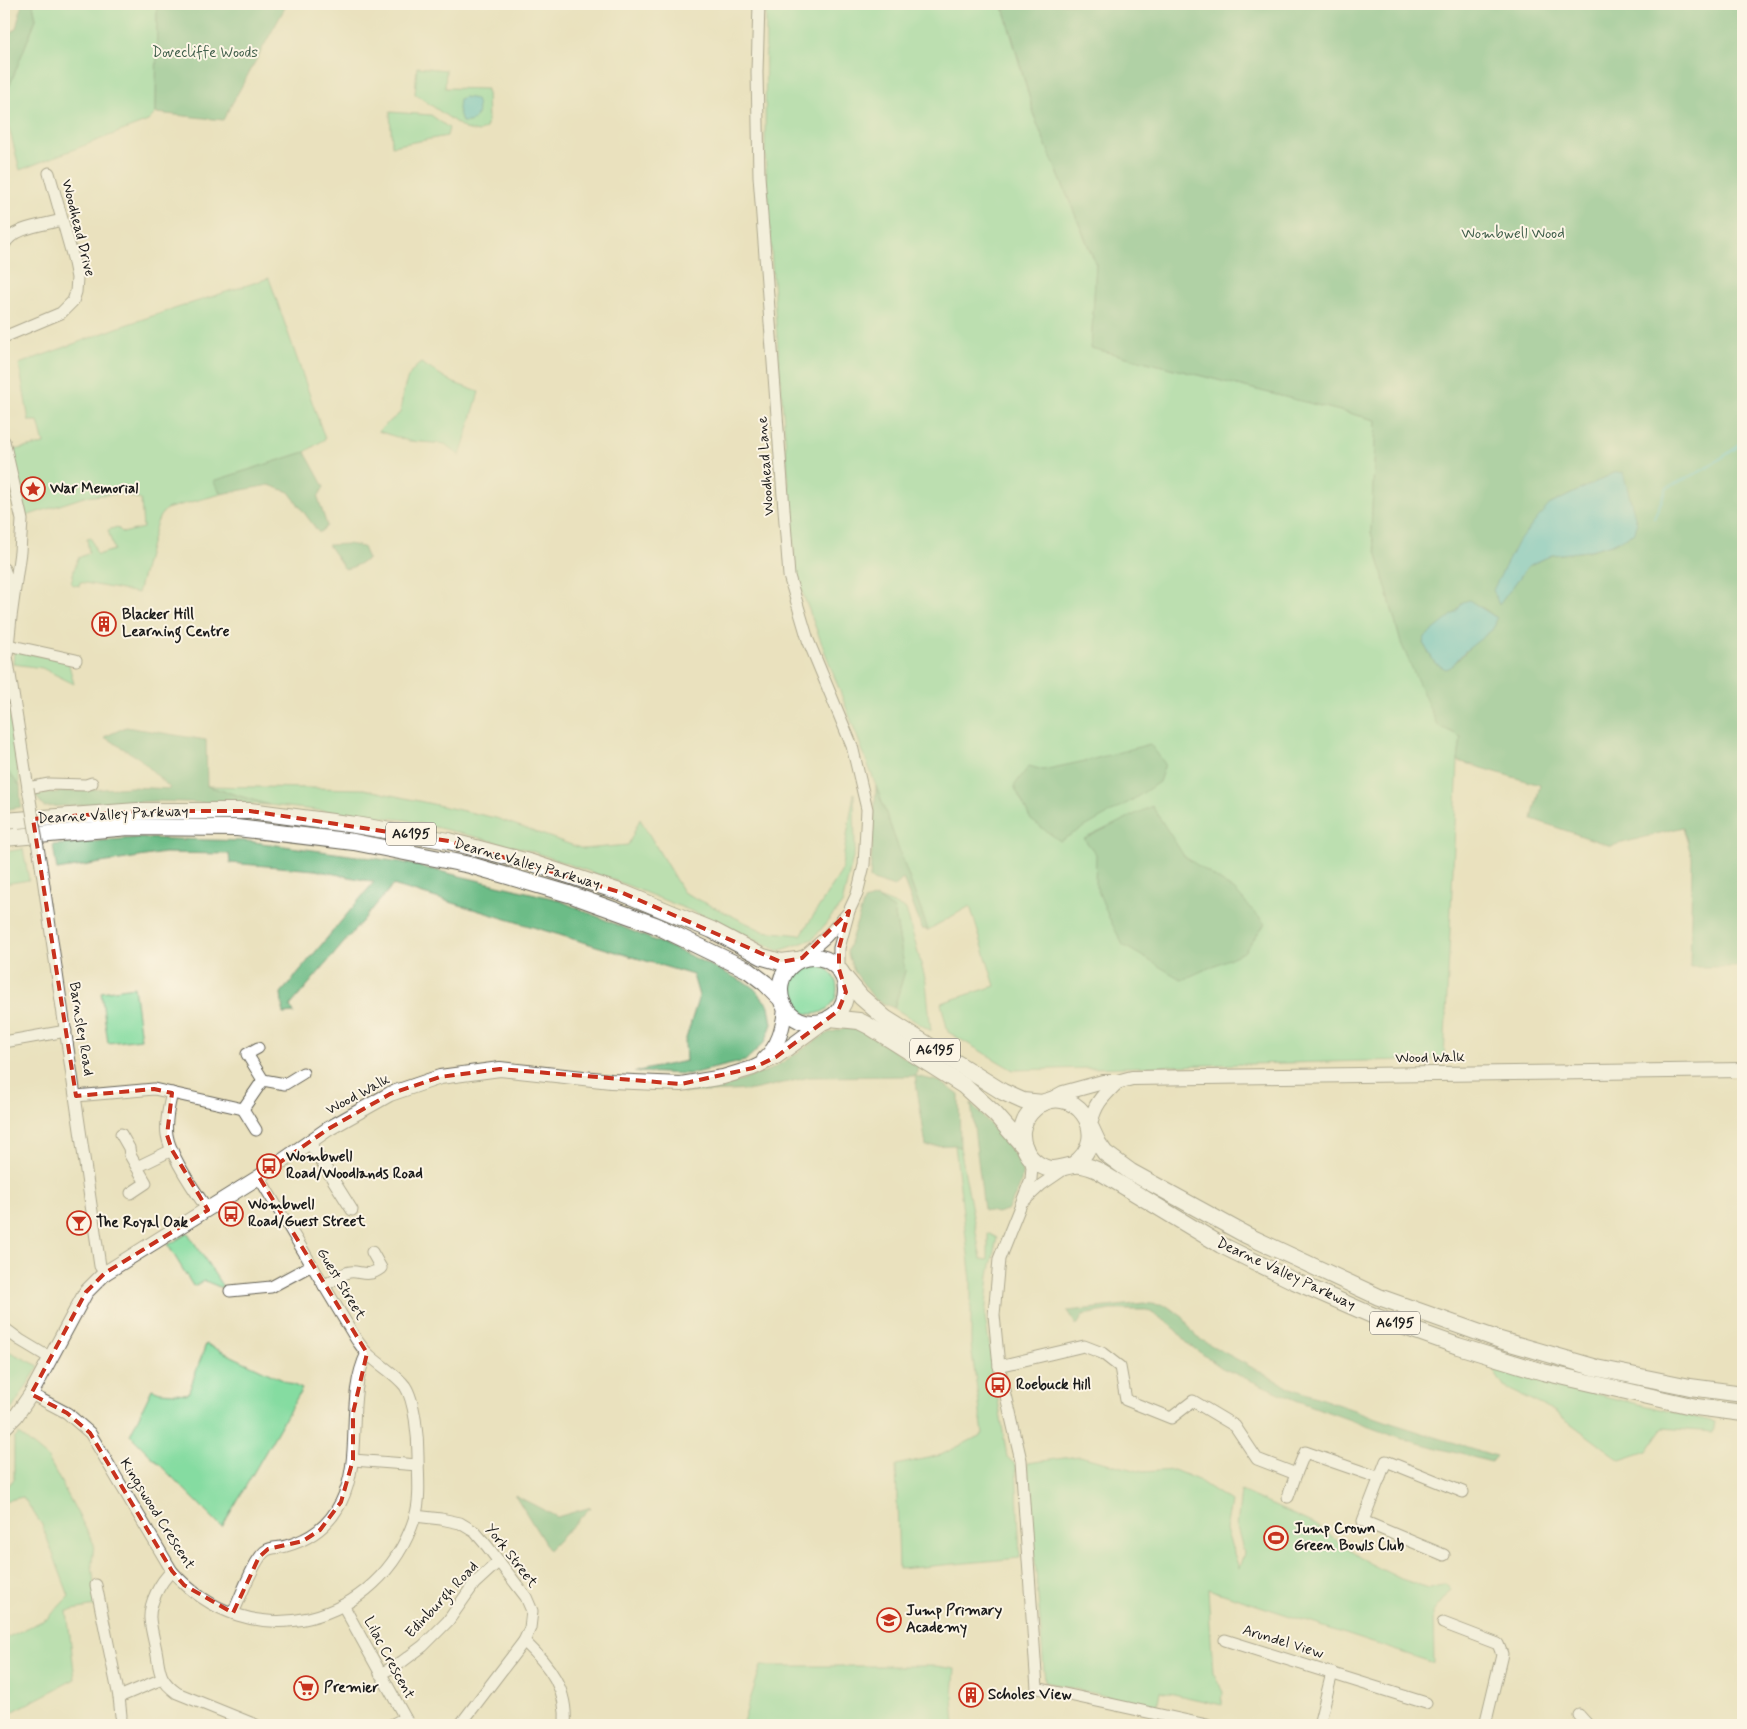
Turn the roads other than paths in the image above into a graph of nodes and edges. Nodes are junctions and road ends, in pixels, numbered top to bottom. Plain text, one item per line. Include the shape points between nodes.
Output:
1 (758, 4) edge
2 (49, 173) dead end
3 (62, 220) junction
4 (4, 245) edge
5 (4, 337) edge
6 (4, 441) edge
7 (4, 569) edge
8 (14, 594) junction
9 (6, 652) edge
10 (76, 660) dead end
11 (92, 783) dead end
12 (28, 788) junction
13 (4, 821) edge
14 (4, 838) edge
15 (849, 911) junction
16 (800, 959) junction
17 (840, 971) junction
18 (783, 1003) junction
19 (827, 1019) junction
20 (66, 1031) junction
21 (4, 1042) edge
22 (258, 1048) dead end
23 (754, 1068) junction
24 (1743, 1070) edge
25 (303, 1073) dead end
26 (263, 1080) junction
27 (1117, 1082) junction
28 (172, 1093) junction
29 (76, 1096) junction
30 (1046, 1102) junction
31 (243, 1109) junction
32 (1090, 1126) junction
33 (256, 1130) dead end
34 (121, 1134) dead end
35 (310, 1143) junction
36 (1025, 1149) junction
37 (172, 1150) junction
38 (137, 1166) junction
39 (1072, 1166) junction
40 (260, 1177) junction
41 (131, 1193) dead end
42 (1022, 1204) junction
43 (208, 1210) junction
44 (352, 1210) dead end
45 (372, 1252) dead end
46 (312, 1265) junction
47 (105, 1273) junction
48 (324, 1286) junction
49 (230, 1291) dead end
50 (5, 1329) edge
51 (367, 1353) junction
52 (50, 1358) junction
53 (999, 1366) junction
54 (32, 1394) junction
55 (1743, 1394) edge
56 (1743, 1413) edge
57 (4, 1428) edge
58 (353, 1460) junction
59 (418, 1465) junction
60 (1296, 1474) junction
61 (1380, 1478) junction
62 (1463, 1492) dead end
63 (1288, 1498) dead end
64 (415, 1516) junction
65 (1444, 1555) dead end
66 (499, 1562) junction
67 (172, 1571) junction
68 (96, 1585) dead end
69 (344, 1604) junction
70 (233, 1613) junction
71 (1443, 1623) dead end
72 (1225, 1640) dead end
73 (524, 1641) junction
74 (1332, 1673) junction
75 (380, 1674) junction
76 (162, 1679) junction
77 (119, 1698) junction
78 (1426, 1703) dead end
79 (1579, 1715) dead end
80 (122, 1716) dead end
81 (407, 1722) edge
82 (256, 1725) edge
83 (391, 1725) edge
84 (460, 1725) edge
85 (565, 1725) edge
86 (1201, 1725) edge
87 (1319, 1725) edge
88 (1485, 1725) edge
89 (1588, 1725) edge

1 - 15 street, Woodhead Lane via 759,176 789,576 808,640 852,746 867,808 864,865
2 - 3 street, Woodhead Drive
3 - 4 street via 18,232
3 - 5 street, Woodhead Drive via 77,278 73,301 61,313
6 - 8 street, Barnsley Road via 22,520
7 - 8 street
8 - 9 street, Barnsley Road
9 - 10 street
9 - 12 street, Barnsley Road
11 - 12 street
12 - 20 street, Barnsley Road, bridge
13 - 16 highway, Dearne Valley Parkway / A6195 via 137,811 250,811 355,824 449,841 532,863 623,893 712,930 763,957 781,962
14 - 18 highway, Dearne Valley Parkway / A6195 via 129,826 238,828 354,842 460,863 569,894 655,925 748,970
15 - 16 street, Woodhead Lane
15 - 17 street, Woodhead Lane via 839,948
16 - 17 highway, A6195 via 818,957 833,963
16 - 18 highway via 788,966 782,976 779,987
17 - 19 highway via 846,992 838,1011
17 - 30 highway, A6195 via 861,998 885,1018 1008,1095 1023,1101
18 - 19 highway, A6195 via 791,1015 807,1023
18 - 23 main road via 778,1040
19 - 23 main road, Wood Walk via 776,1057
19 - 36 highway, A6195 via 864,1023 964,1086 995,1114
20 - 21 street
20 - 29 street, Barnsley Road
22 - 26 street via 247,1054
23 - 35 main road, Wood Walk via 682,1084 612,1081 500,1069 440,1077 390,1094 328,1129
24 - 27 main road, Wood Walk via 1132,1078
25 - 26 street via 285,1084
26 - 31 street
27 - 30 main road, Wood Walk via 1102,1082 1063,1093
27 - 32 main road via 1098,1101
28 - 29 street via 154,1089
28 - 31 street
28 - 37 street via 167,1134
29 - 47 street, Barnsley Road via 100,1266
30 - 32 highway, A6195 via 1066,1101 1074,1105 1081,1110
30 - 36 highway via 1026,1118 1022,1133
31 - 33 street
32 - 39 highway via 1088,1149
32 - 55 highway, Dearne Valley Parkway / A6195 via 1105,1153 1131,1172 1246,1235 1379,1297 1500,1340 1597,1368
34 - 38 street
35 - 40 main road, Wood Walk
35 - 44 street
36 - 39 highway, A6195 via 1031,1158 1045,1167 1062,1169
36 - 42 street via 1032,1173
37 - 38 street
37 - 43 street
38 - 41 street via 146,1183
39 - 42 street via 1041,1185
39 - 56 highway, Dearne Valley Parkway / A6195 via 1097,1170 1221,1245 1374,1316 1543,1372 1696,1407
40 - 43 main road, Wood Walk
40 - 46 street, Guest Street
42 - 53 street via 999,1259 994,1315
43 - 47 main road, Wood Walk
45 - 48 street via 380,1270 368,1275 348,1272
46 - 48 street, Guest Street
46 - 49 street via 271,1287
47 - 52 main road, Wood Walk via 86,1292
48 - 51 street, Guest Street
50 - 52 street
51 - 58 street via 362,1362 353,1413
51 - 59 street, Guest Street via 405,1387 416,1423
52 - 54 main road, Wood Walk
53 - 60 street via 1084,1346 1102,1353 1120,1367 1126,1400 1171,1418 1192,1401 1235,1426 1257,1459
53 - 86 street via 1021,1460 1038,1688
54 - 57 main road, Wood Walk
54 - 67 street, Kingswood Crescent via 67,1413 90,1433
58 - 59 street
58 - 70 street via 341,1502 331,1517 320,1530 303,1541 268,1549 259,1557
59 - 64 street, Kingswood Crescent
60 - 61 street via 1305,1452
60 - 63 street
61 - 62 street via 1386,1461
61 - 65 street via 1363,1521
64 - 66 street, York Street via 460,1523 475,1532
64 - 69 street, Kingswood Crescent via 398,1556 383,1575
66 - 73 street, York Street via 526,1597 532,1611
66 - 75 street, Edinburgh Road via 474,1584 448,1621 422,1646
67 - 70 street, Kingswood Crescent via 199,1596
67 - 76 street via 158,1590 150,1619
68 - 77 street
69 - 70 street, Kingswood Crescent via 319,1616 298,1621 255,1619
69 - 75 street, Lilac Crescent
71 - 88 street via 1498,1644 1502,1654
72 - 74 street, Arundel View
73 - 84 street, York Street
73 - 85 street via 549,1667 558,1683 564,1702
74 - 78 street, Arundel View
74 - 87 street, Arundel View
75 - 81 street, Lilac Crescent
76 - 77 street
76 - 82 street via 177,1693
77 - 80 street
79 - 89 street
81 - 83 street

